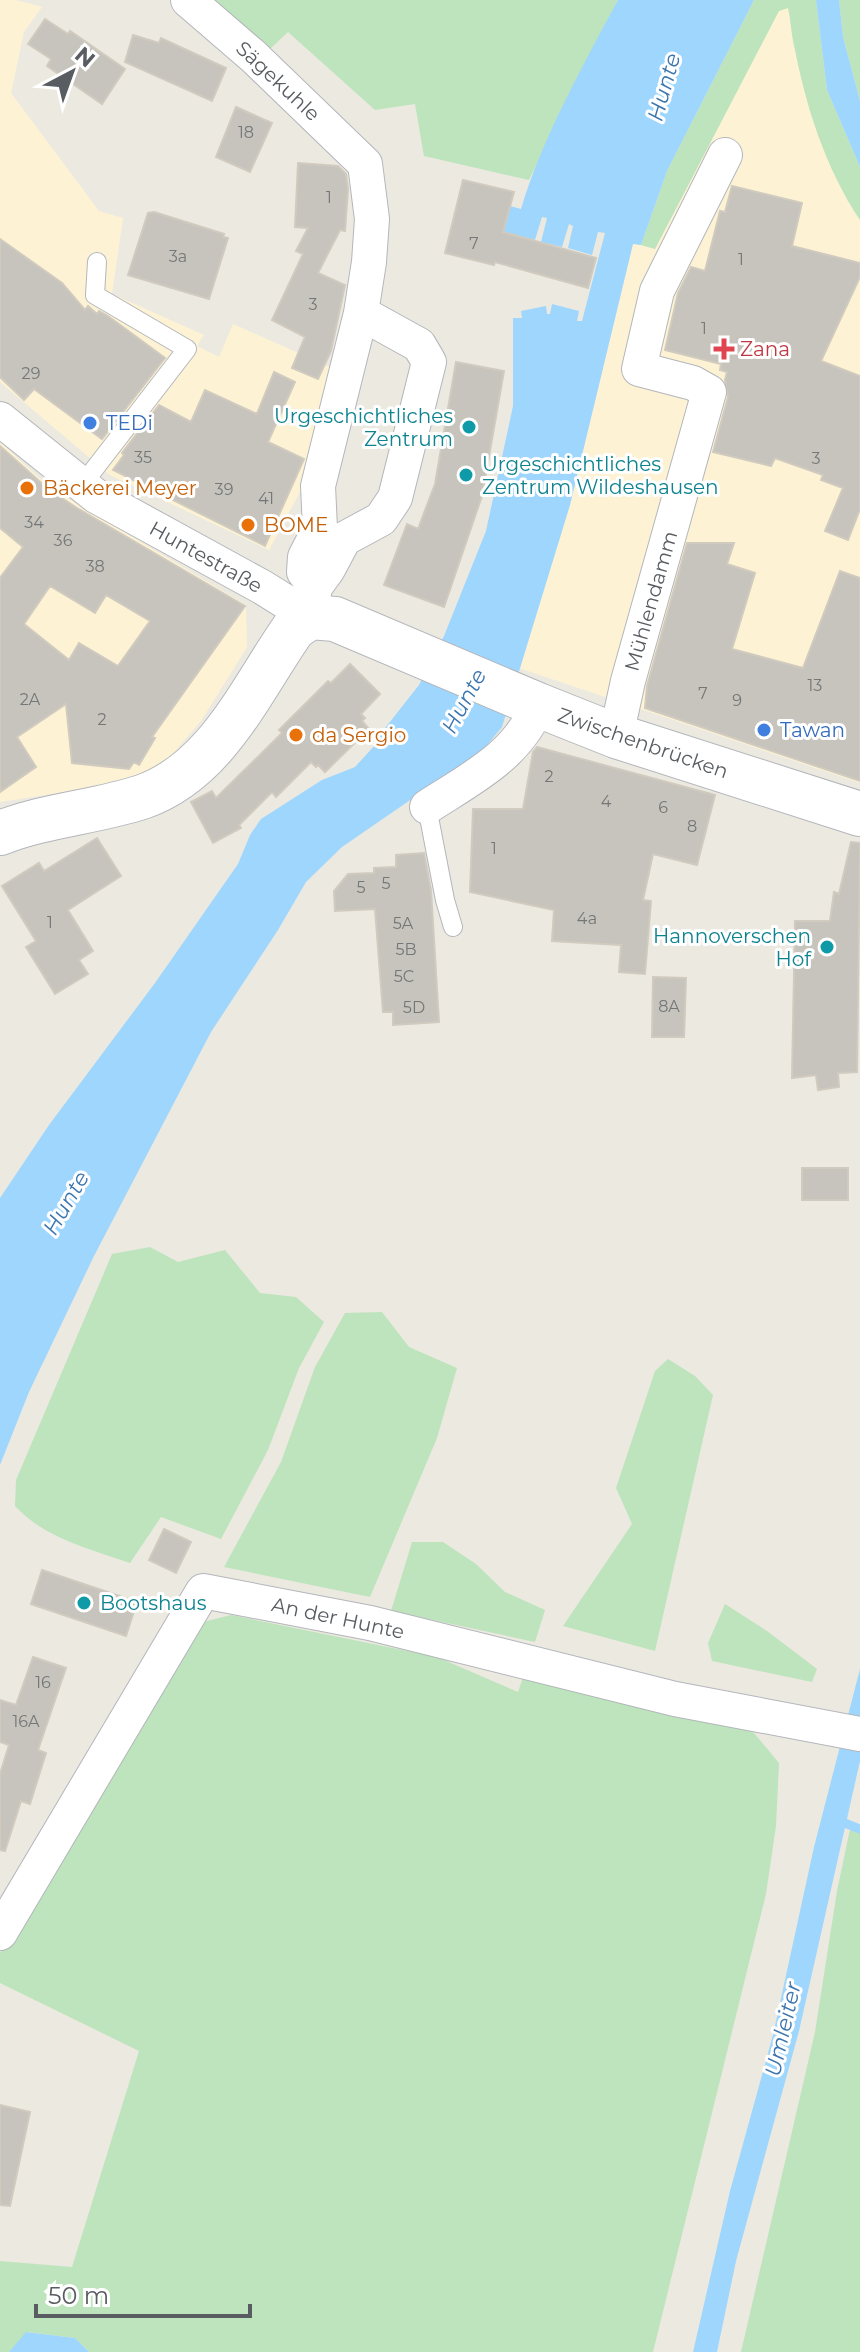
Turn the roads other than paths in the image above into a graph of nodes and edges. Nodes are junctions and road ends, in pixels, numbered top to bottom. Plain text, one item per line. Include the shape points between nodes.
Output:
1 (188, 0) edge
2 (725, 155) dead end
3 (97, 262) dead end
4 (361, 313) junction
5 (0, 419) edge
6 (82, 485) junction
7 (312, 602) junction
8 (431, 658) joint
9 (525, 700) junction
10 (616, 736) junction
11 (427, 807) joint
12 (860, 814) edge
13 (0, 833) edge
14 (453, 927) dead end
15 (860, 1734) edge
16 (0, 1933) edge

1 - 4 street, Sägekuhle via 365,164 372,219
2 - 10 street, Mühlendamm via 657,291 639,369 709,392
3 - 6 lane via 95,295 187,349
4 - 7 street via 318,486 320,528 305,557
4 - 7 street via 419,345 429,362 395,498 381,519 344,539
5 - 6 street, Huntestraße
6 - 7 street, Huntestraße via 262,587
7 - 8 street, Huntestraße via 335,619
7 - 13 street via 223,736 171,784
8 - 9 street, Zwischenbrücken
9 - 10 street, Zwischenbrücken
9 - 11 street via 531,723 501,759
10 - 12 street, Zwischenbrücken
11 - 14 lane
15 - 16 street, An der Hunte via 675,1699 370,1623 203,1591

